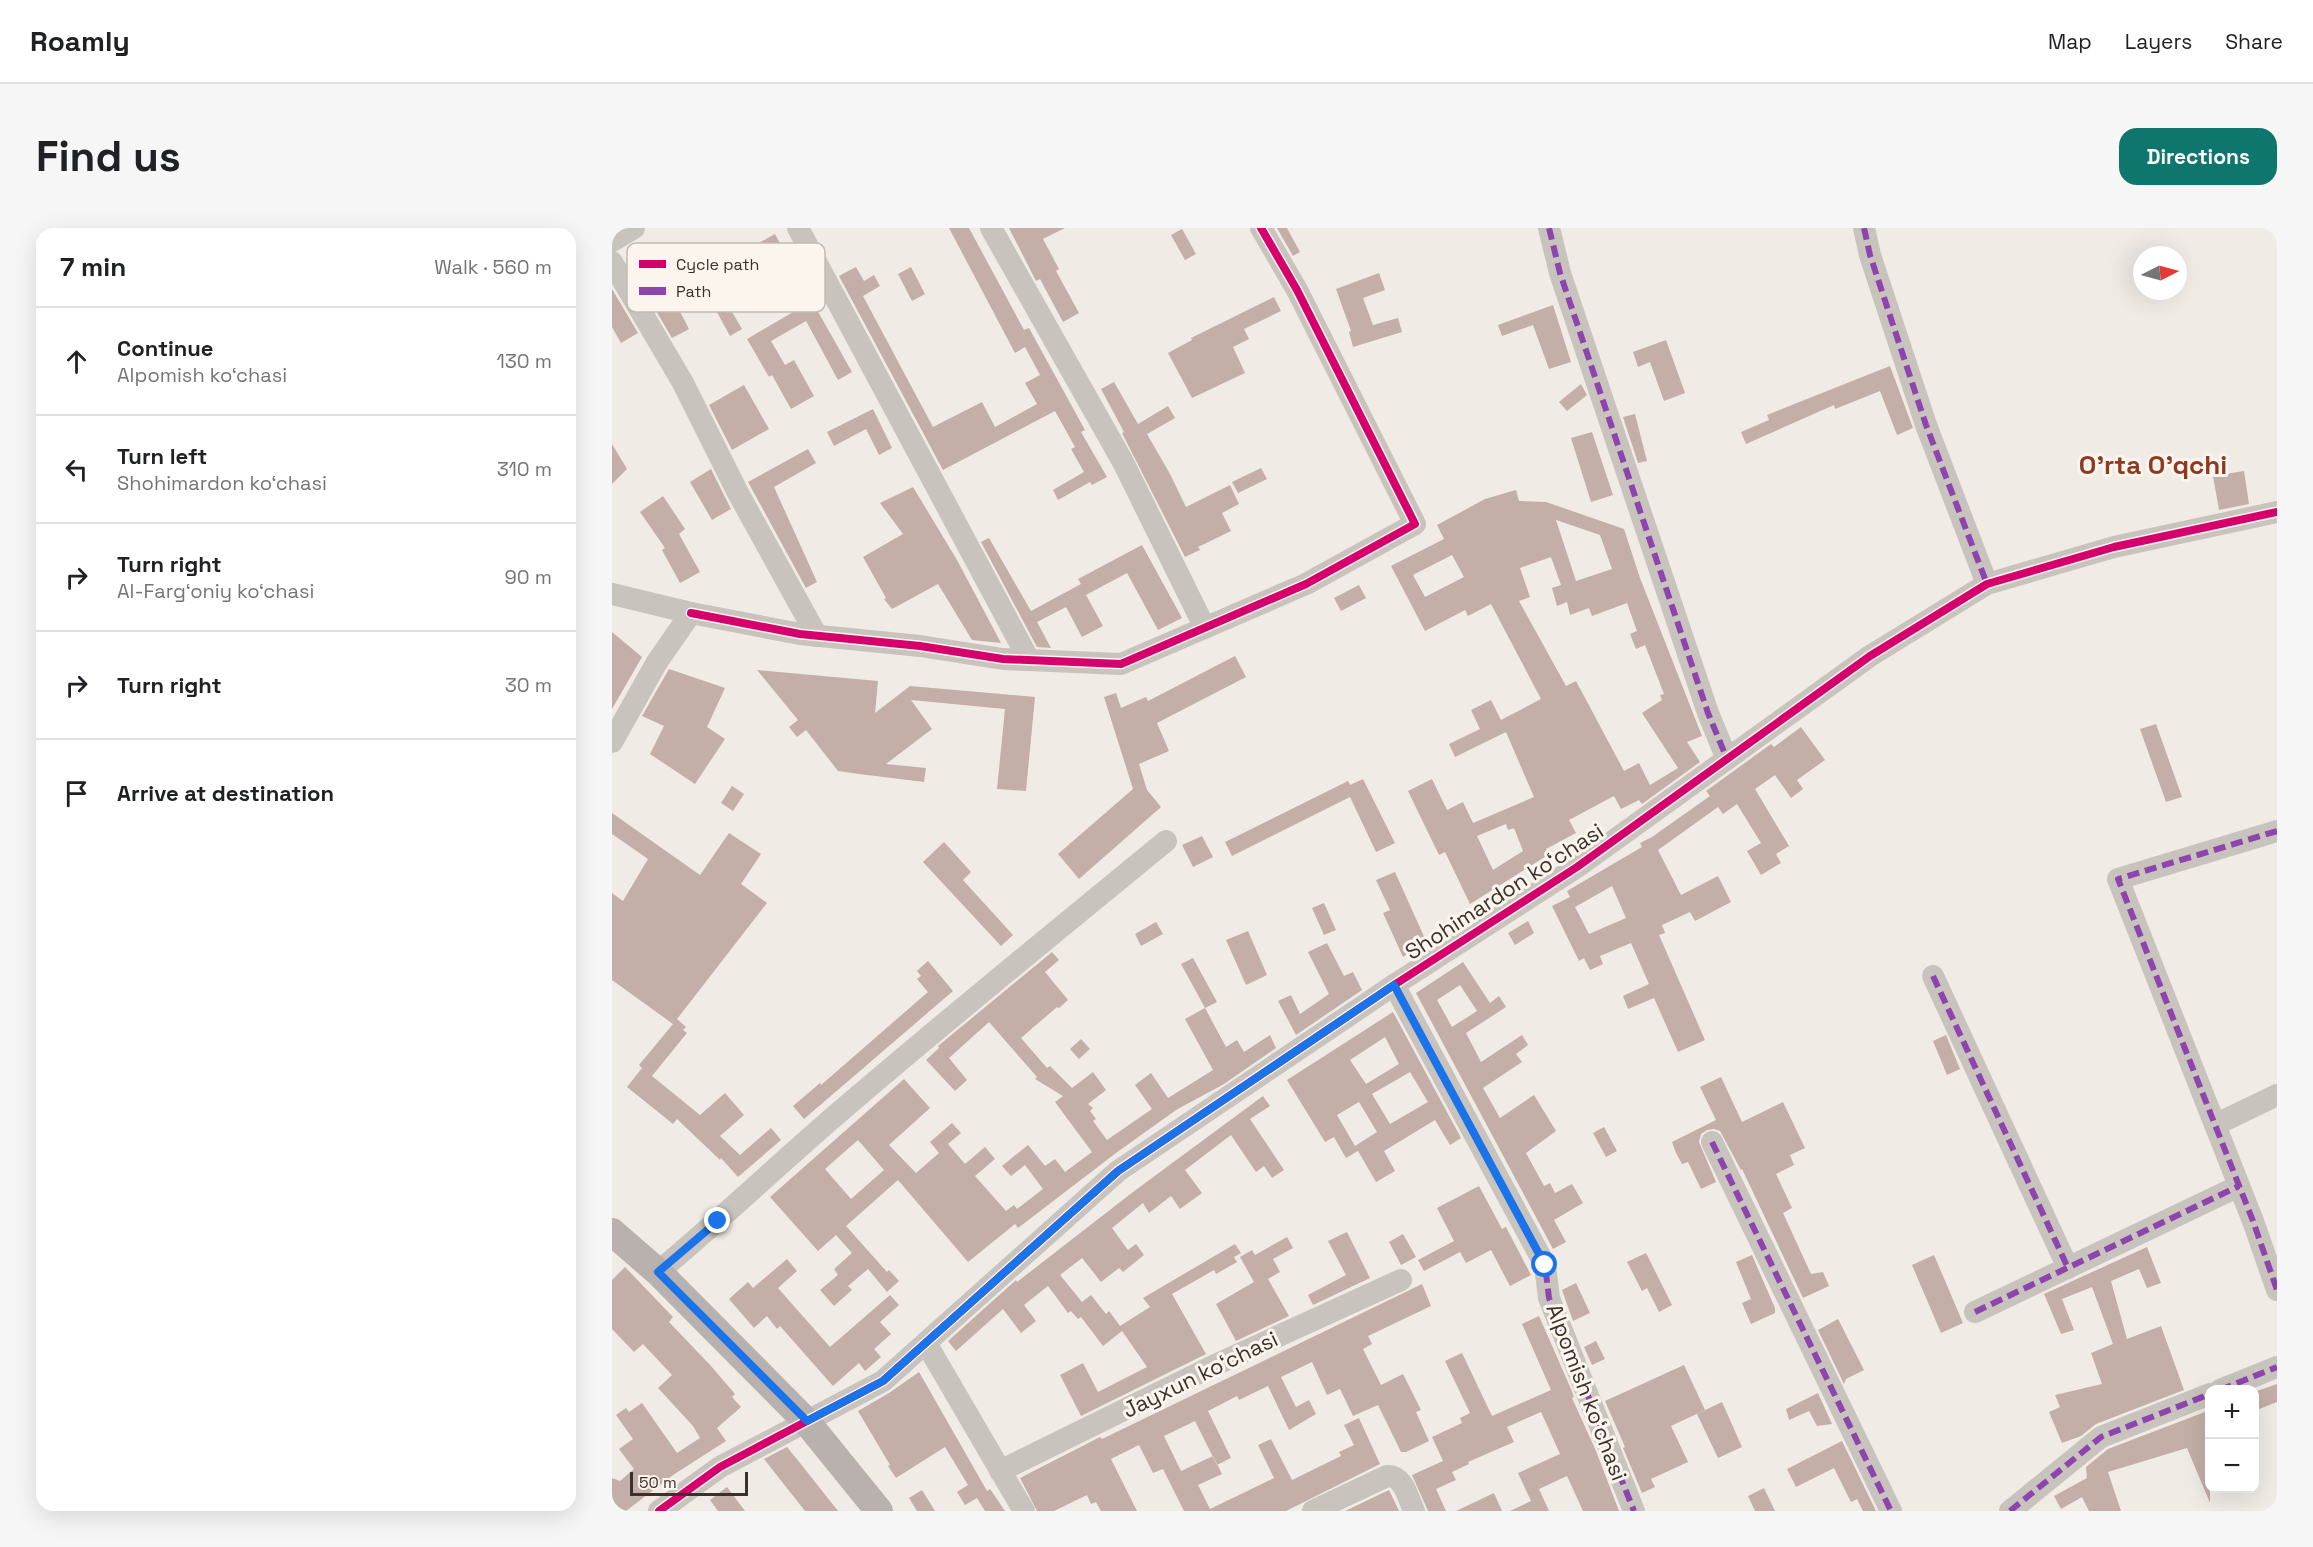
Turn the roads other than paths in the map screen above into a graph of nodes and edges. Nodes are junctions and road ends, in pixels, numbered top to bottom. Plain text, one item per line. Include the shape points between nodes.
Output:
1 (634, 228) edge
2 (798, 228) edge
3 (991, 228) edge
4 (1261, 228) edge
5 (1550, 228) edge
6 (1864, 228) edge
7 (612, 241) edge
8 (806, 243) edge
9 (612, 262) edge
10 (825, 278) edge
11 (627, 288) edge
12 (641, 312) edge
13 (2277, 512) edge
14 (1987, 584) junction
15 (612, 594) edge
16 (691, 613) junction
17 (1205, 628) junction
18 (817, 636) junction
19 (1029, 660) junction
20 (612, 742) edge
21 (1727, 759) junction
22 (2277, 831) edge
23 (1166, 841) dead end
24 (1933, 976) dead end
25 (1394, 985) junction
26 (2277, 1095) edge
27 (2215, 1125) junction
28 (1712, 1142) dead end
29 (2239, 1186) junction
30 (612, 1232) edge
31 (2068, 1268) junction
32 (658, 1272) junction
33 (1401, 1280) dead end
34 (2276, 1286) edge
35 (1975, 1312) dead end
36 (926, 1343) junction
37 (2277, 1367) edge
38 (2230, 1385) edge
39 (2205, 1396) edge
40 (807, 1421) junction
41 (1000, 1470) junction
42 (659, 1511) edge
43 (879, 1511) edge
44 (1024, 1511) edge
45 (1312, 1511) edge
46 (1414, 1511) edge
47 (1634, 1511) edge
48 (1891, 1511) edge
49 (2010, 1511) edge

1 - 7 street
2 - 8 street
3 - 17 street via 1123,462
4 - 17 street via 1297,290 1415,524 1306,584
5 - 21 street via 1563,284
6 - 14 street via 1926,426
9 - 11 street
10 - 19 street
12 - 18 street
13 - 14 street, Shohimardon koʻchasi via 2114,548
14 - 21 street, Shohimardon koʻchasi via 1870,656
15 - 16 street
16 - 18 street
16 - 20 street via 657,662
17 - 19 street via 1121,664
18 - 19 street
21 - 25 street, Shohimardon koʻchasi via 1577,867
22 - 27 street via 2118,879
23 - 32 street via 857,1097
24 - 31 street
25 - 36 street, Shohimardon koʻchasi via 1118,1171
25 - 47 street, Alpomish koʻchasi via 1545,1265 1549,1298
26 - 27 street
27 - 29 street
28 - 48 street
29 - 31 street
29 - 34 street
30 - 32 main road
31 - 35 street
32 - 40 main road
33 - 41 street, Jayxun koʻchasi
36 - 40 street, Shohimardon koʻchasi via 883,1381
36 - 41 street
37 - 38 street
39 - 49 street via 2101,1437
40 - 42 street, Shohimardon koʻchasi via 720,1467
40 - 43 main road
41 - 44 street
45 - 46 street via 1394,1475 1400,1479

